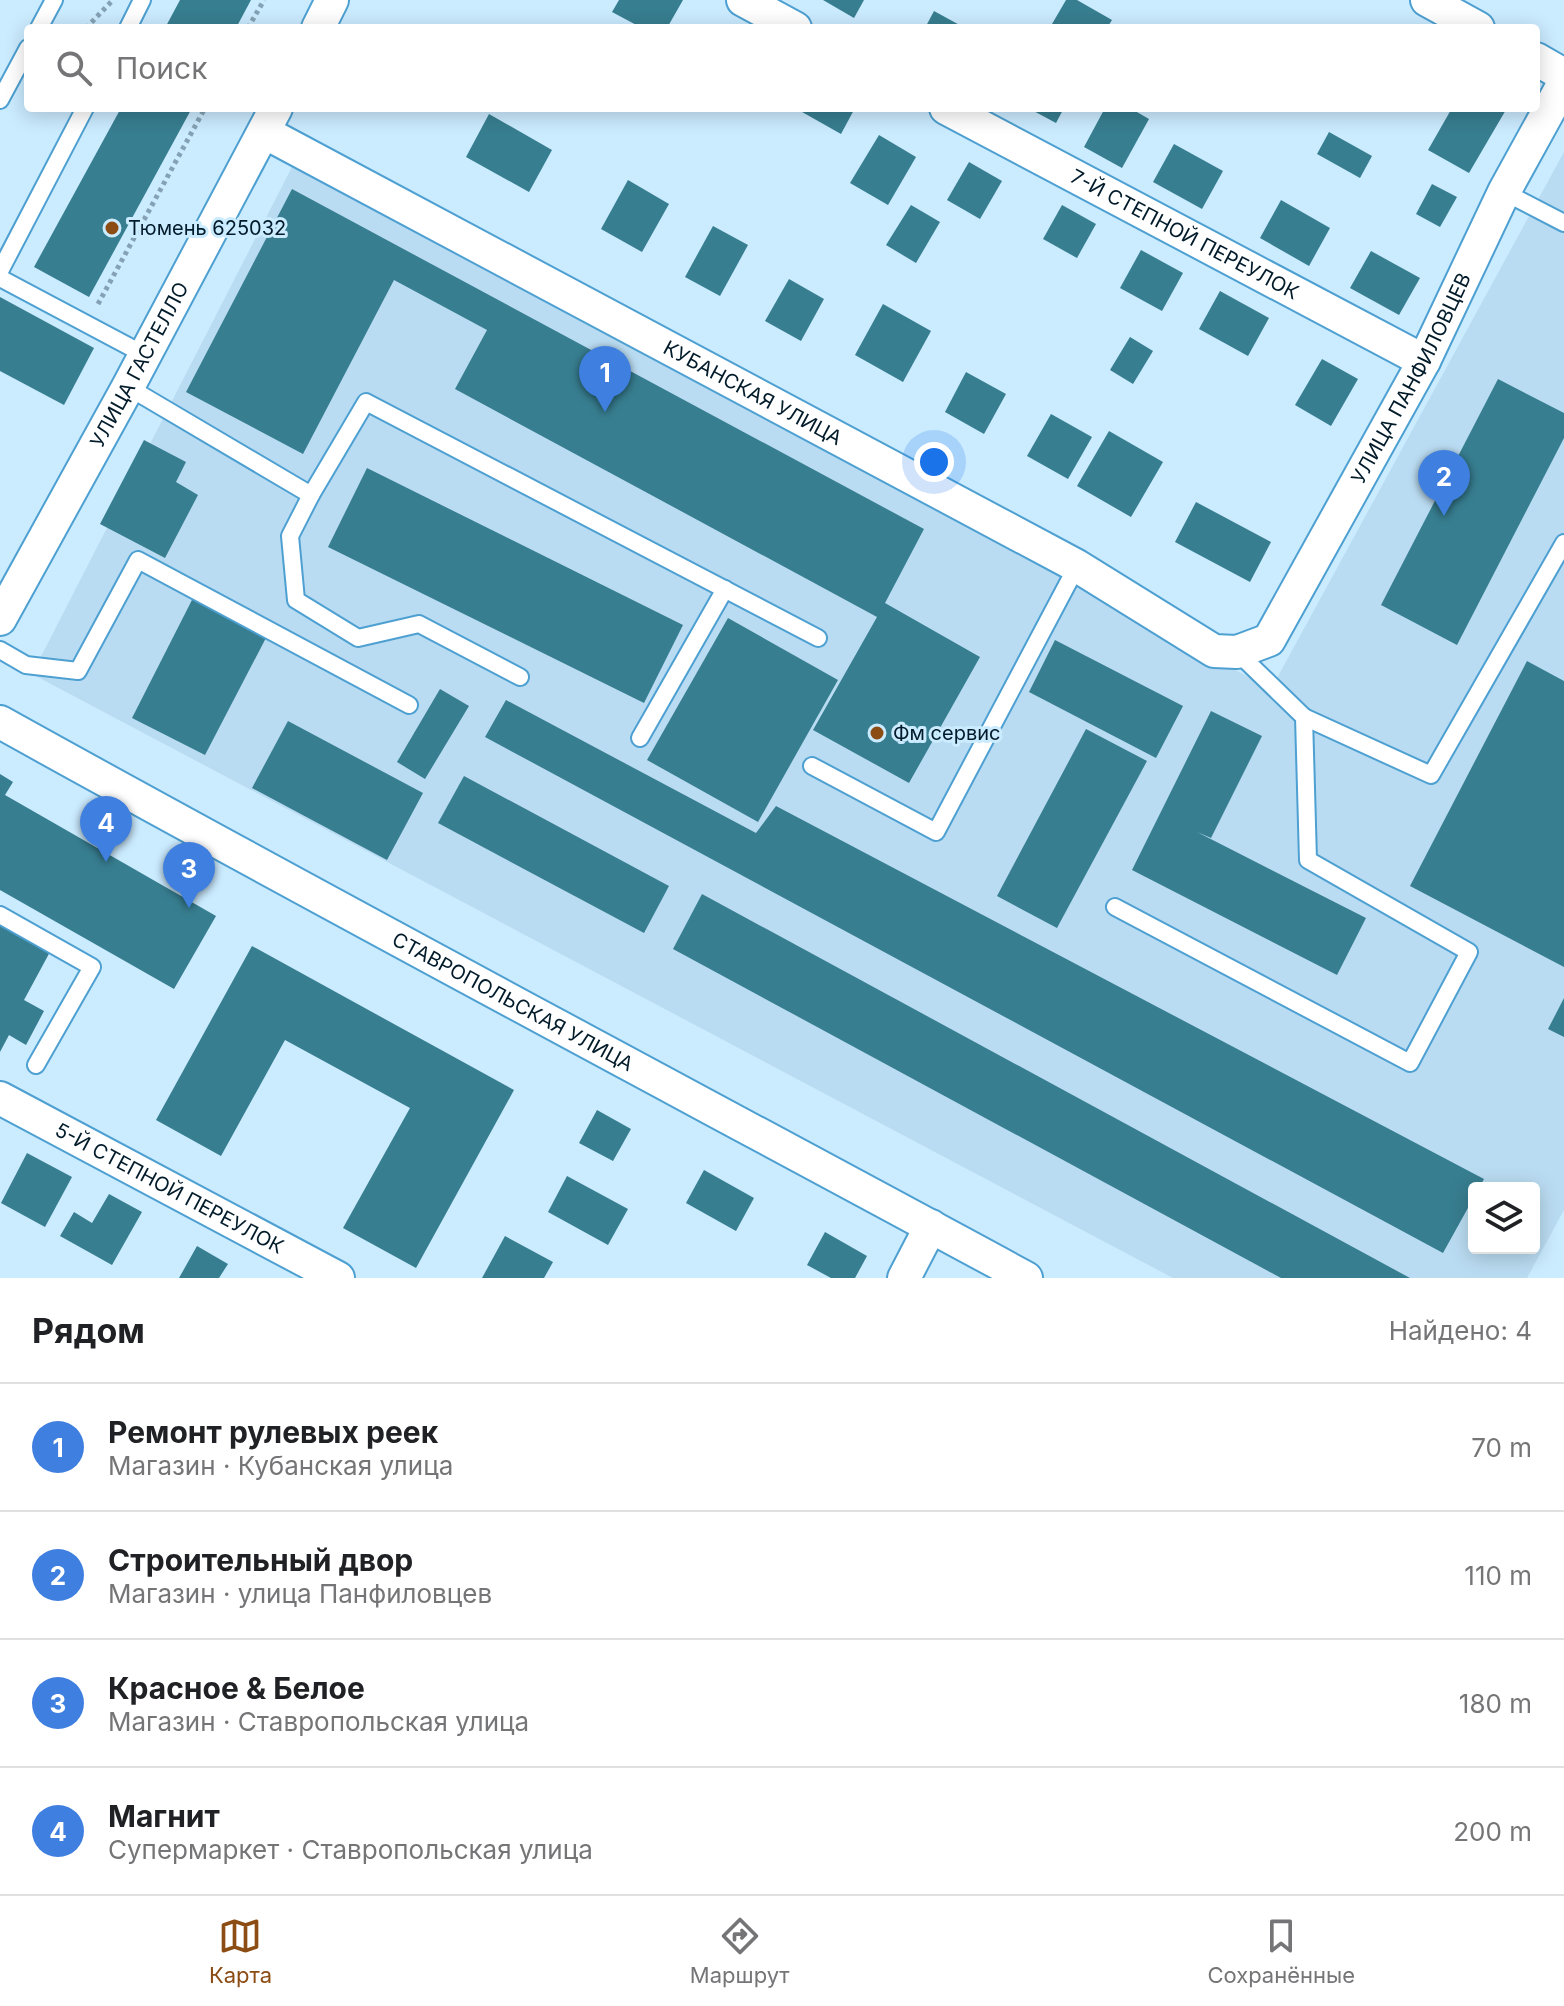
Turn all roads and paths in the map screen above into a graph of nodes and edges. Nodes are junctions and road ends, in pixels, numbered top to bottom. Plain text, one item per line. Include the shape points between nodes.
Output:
1 (54, 0) edge
2 (113, 0) edge
3 (142, 0) edge
4 (264, 0) edge
5 (332, 0) edge
6 (743, 0) edge
7 (1427, 0) edge
8 (41, 24) edge
9 (90, 24) edge
10 (130, 24) edge
11 (250, 24) edge
12 (320, 24) edge
13 (788, 24) edge
14 (1471, 24) edge
15 (24, 55) edge
16 (1540, 61) edge
17 (1564, 75) edge
18 (1564, 83) edge
19 (0, 100) edge
20 (83, 112) edge
21 (203, 112) edge
22 (954, 112) edge
23 (270, 120) edge
24 (1504, 192) junction
25 (1564, 223) edge
26 (0, 271) edge
27 (0, 278) edge
28 (87, 324) junction
29 (145, 355) junction
30 (1424, 361) junction
31 (128, 387) junction
32 (311, 495) junction
33 (1564, 543) edge
34 (1077, 566) junction
35 (725, 589) junction
36 (0, 619) edge
37 (818, 638) dead end
38 (0, 650) edge
39 (1237, 652) junction
40 (520, 677) dead end
41 (409, 705) dead end
42 (1304, 717) junction
43 (0, 722) edge
44 (640, 738) dead end
45 (812, 766) dead end
46 (1115, 907) dead end
47 (0, 915) edge
48 (36, 1065) dead end
49 (0, 1098) edge
50 (931, 1226) junction
51 (338, 1278) edge
52 (904, 1278) edge
53 (1026, 1278) edge

1 - 8 lane
2 - 9 path
3 - 10 lane
4 - 11 path
5 - 12 street
6 - 13 street
7 - 14 street
15 - 19 lane
16 - 17 street
18 - 24 street, УЛИЦА ПАНФИЛОВЦЕВ
20 - 26 lane
21 - 28 path
22 - 30 street, 7-Й СТЕПНОЙ ПЕРЕУЛОК
23 - 29 street, УЛИЦА ГАСТЕЛЛО
23 - 34 street, КУБАНСКАЯ УЛИЦА
24 - 25 lane
24 - 30 street, УЛИЦА ПАНФИЛОВЦЕВ
27 - 28 lane
28 - 29 lane
29 - 31 street, УЛИЦА ГАСТЕЛЛО
30 - 39 street, УЛИЦА ПАНФИЛОВЦЕВ via 1269,640
31 - 32 lane
31 - 36 street, УЛИЦА ГАСТЕЛЛО
32 - 35 lane via 366,402
32 - 40 lane via 290,536 296,600 358,638 419,624
33 - 42 lane via 1431,775
34 - 39 street, КУБАНСКАЯ УЛИЦА via 1214,651
34 - 45 lane via 936,832
35 - 37 lane
35 - 44 lane
38 - 41 lane via 26,665 78,671 138,560
39 - 42 lane
42 - 46 lane via 1308,860 1469,952 1410,1063
43 - 50 street, СТАВРОПОЛЬСКАЯ УЛИЦА
47 - 48 lane via 92,967
49 - 51 street, 5-Й СТЕПНОЙ ПЕРЕУЛОК
50 - 52 street
50 - 53 street, СТАВРОПОЛЬСКАЯ УЛИЦА

